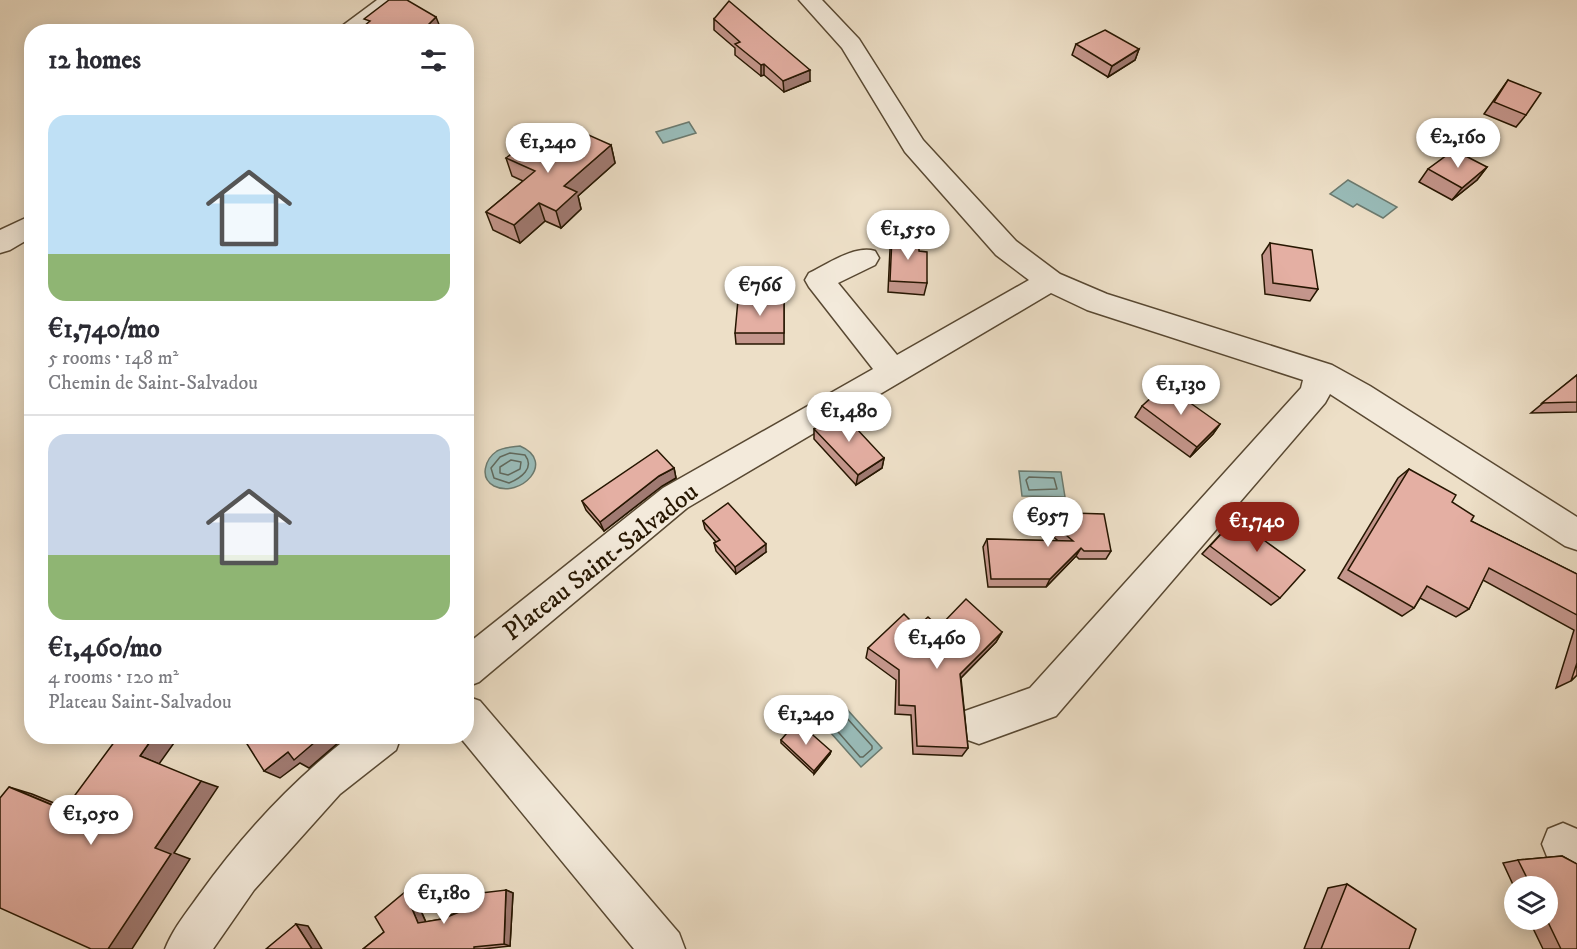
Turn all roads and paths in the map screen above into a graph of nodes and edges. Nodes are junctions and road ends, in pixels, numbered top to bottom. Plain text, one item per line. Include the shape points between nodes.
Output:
1 (392, 0) edge
2 (810, 0) edge
3 (357, 24) edge
4 (24, 229) edge
5 (0, 243) edge
6 (866, 258) dead end
7 (1050, 280) junction
8 (893, 372) junction
9 (1321, 374) junction
10 (1577, 535) edge
11 (474, 662) edge
12 (980, 724) dead end
13 (474, 725) edge
14 (372, 744) edge
15 (187, 949) edge
16 (663, 949) edge

1 - 3 street
2 - 7 street via 851,44 914,146 1006,248
4 - 5 street
6 - 8 street via 819,280
7 - 8 street, Plateau Saint-Salvadou
7 - 9 street via 1097,302
8 - 11 street, Plateau Saint-Salvadou via 675,498
9 - 10 street
9 - 12 street via 1314,394 1042,703
13 - 16 street
14 - 15 street via 326,780 239,875

